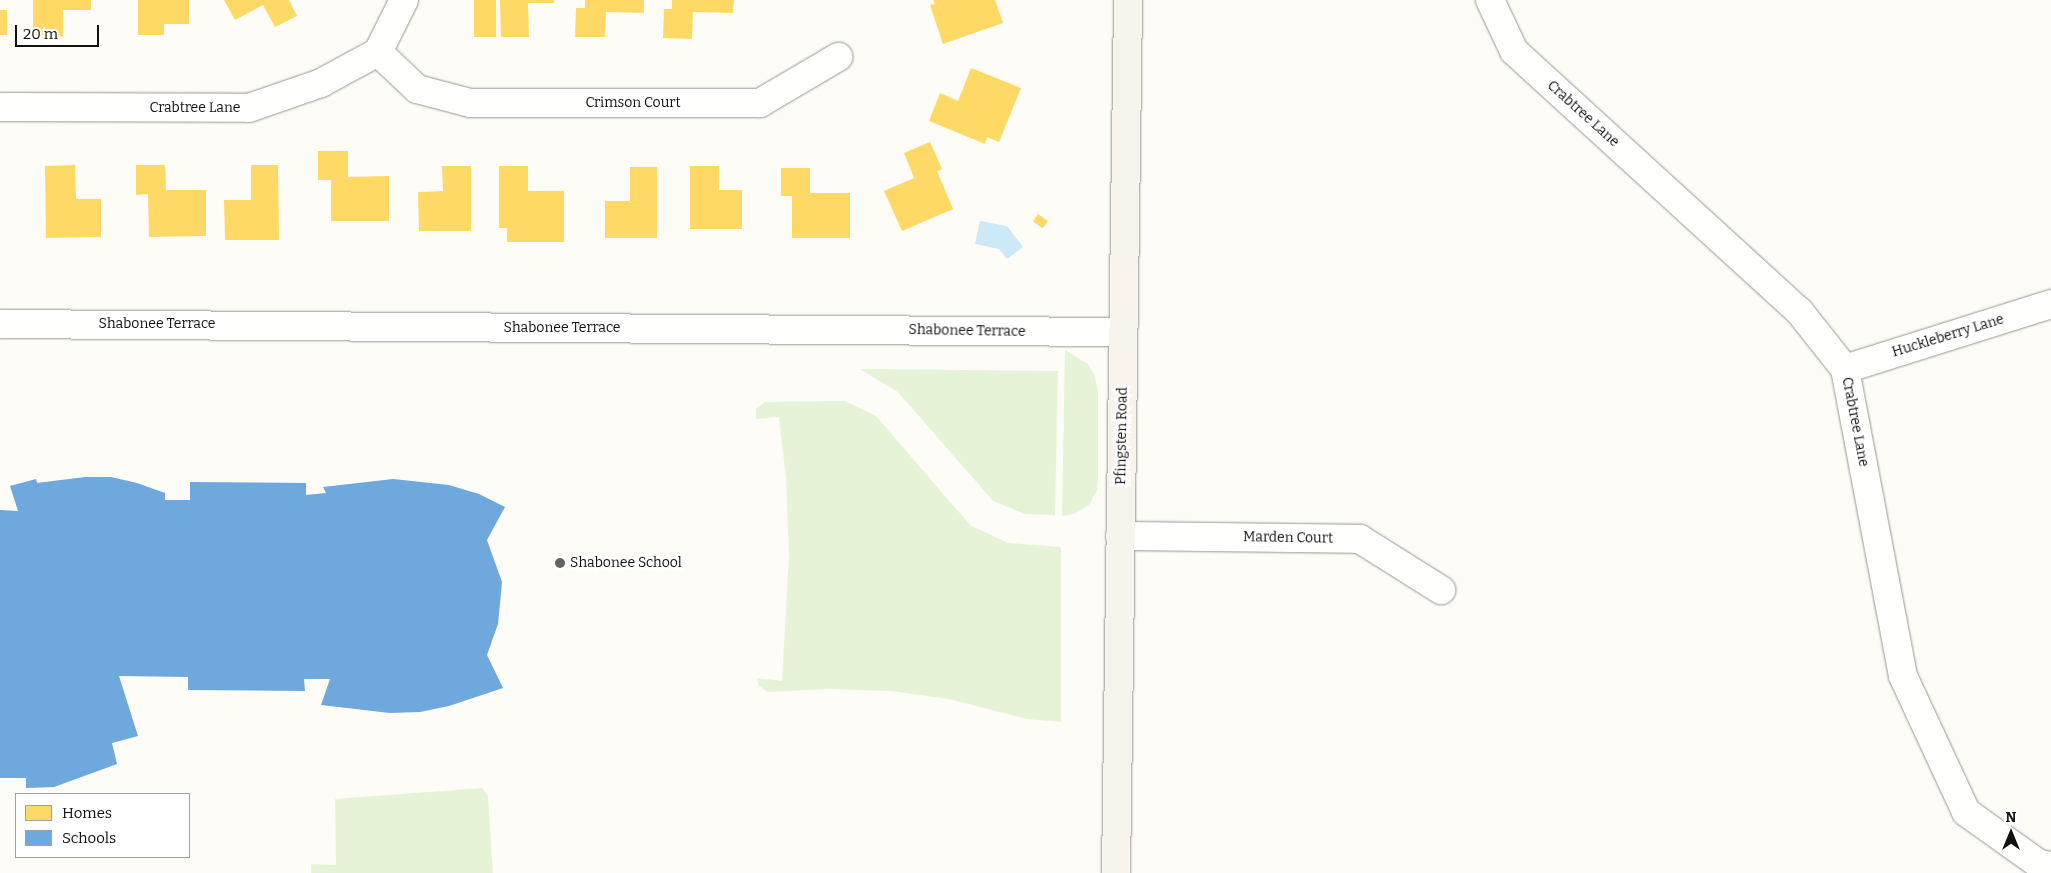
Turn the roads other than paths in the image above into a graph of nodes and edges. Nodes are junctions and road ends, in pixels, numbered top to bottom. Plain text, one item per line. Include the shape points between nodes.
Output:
1 (404, 0) edge
2 (1128, 0) edge
3 (1490, 0) edge
4 (378, 52) junction
5 (838, 56) dead end
6 (0, 107) edge
7 (2051, 304) edge
8 (0, 324) edge
9 (1123, 332) junction
10 (1845, 369) junction
11 (1120, 536) junction
12 (1441, 590) dead end
13 (2051, 866) edge
14 (1116, 873) edge

1 - 4 street
2 - 9 main road, Pfingsten Road
3 - 10 street, Crabtree Lane via 1514,51 1799,311
4 - 5 street, Crimson Court via 417,89 470,103 760,103
4 - 6 street, Crabtree Lane via 321,83 249,108
7 - 10 street, Huckleberry Lane
8 - 9 street, Shabonee Terrace
9 - 11 main road, Pfingsten Road
10 - 13 street, Crabtree Lane via 1903,676 1966,812 2039,864
11 - 12 street, Marden Court via 1360,539
11 - 14 main road, Pfingsten Road

